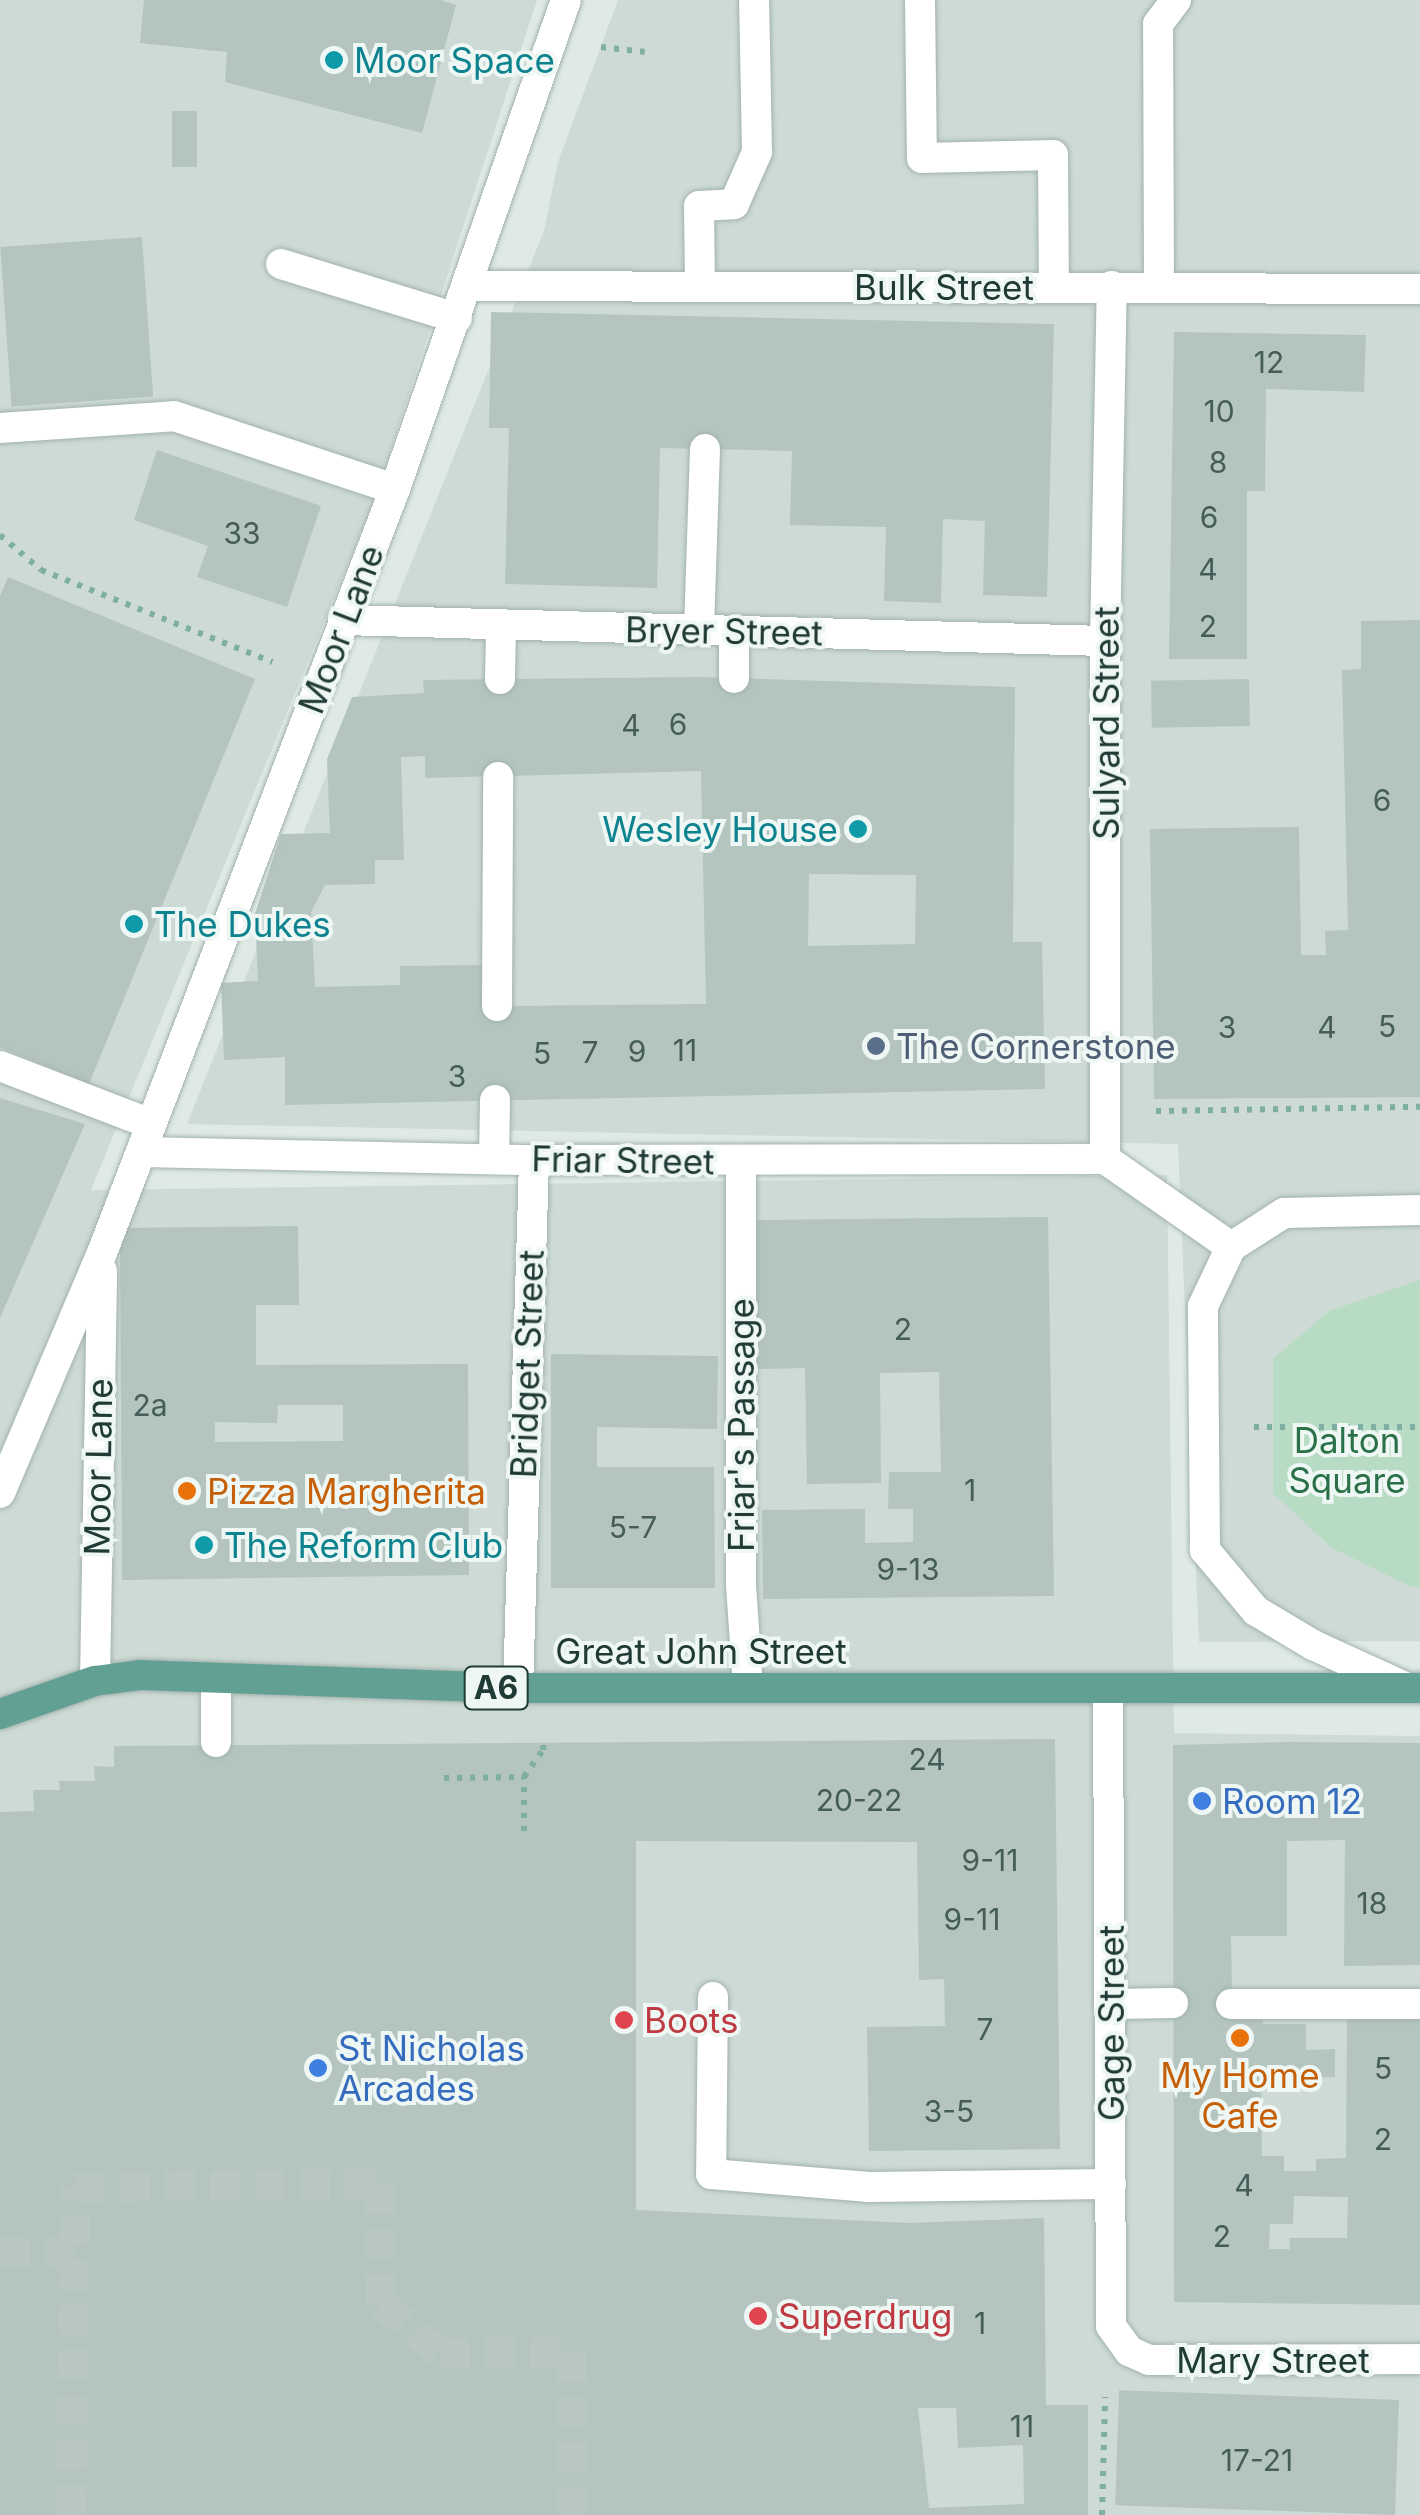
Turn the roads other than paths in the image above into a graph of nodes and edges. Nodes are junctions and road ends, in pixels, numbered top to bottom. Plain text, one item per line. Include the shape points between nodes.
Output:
1 (566, 0) edge
2 (754, 0) edge
3 (920, 0) edge
4 (1176, 0) edge
5 (280, 264) dead end
6 (468, 286) junction
7 (700, 286) junction
8 (1112, 286) junction
9 (1054, 287) junction
10 (1159, 287) junction
11 (1420, 289) edge
12 (456, 318) junction
13 (0, 428) edge
14 (705, 448) dead end
15 (395, 490) junction
16 (344, 620) junction
17 (500, 626) junction
18 (700, 630) junction
19 (734, 630) junction
20 (1106, 641) junction
21 (734, 678) dead end
22 (500, 679) dead end
23 (498, 776) dead end
24 (497, 1006) dead end
25 (0, 1066) edge
26 (495, 1100) dead end
27 (146, 1138) junction
28 (494, 1159) junction
29 (1105, 1159) junction
30 (534, 1160) junction
31 (741, 1162) junction
32 (1420, 1210) edge
33 (1231, 1247) junction
34 (102, 1253) junction
35 (0, 1492) edge
36 (216, 1678) junction
37 (95, 1681) junction
38 (518, 1688) junction
39 (748, 1688) junction
40 (1413, 1688) edge
41 (1108, 1690) junction
42 (0, 1714) edge
43 (216, 1742) dead end
44 (713, 1996) dead end
45 (1173, 2003) dead end
46 (1111, 2004) junction
47 (1232, 2004) dead end
48 (1420, 2004) edge
49 (1111, 2184) junction
50 (1129, 2351) joint
51 (1420, 2359) edge

1 - 6 street, Moor Lane
2 - 7 street via 757,152 734,204 699,206
3 - 9 street via 922,158 1053,156
4 - 10 street via 1158,24
5 - 12 street
6 - 7 street, Bulk Street
6 - 12 street, Moor Lane
7 - 9 street, Bulk Street
8 - 9 street, Bulk Street
8 - 10 street, Bulk Street
8 - 20 street, Sulyard Street
10 - 11 street, Bulk Street
12 - 15 street, Moor Lane
13 - 15 street via 174,416
14 - 18 street
15 - 16 street, Moor Lane
16 - 17 street, Bryer Street
16 - 27 street, Moor Lane
17 - 18 street, Bryer Street
17 - 22 street
18 - 19 street, Bryer Street
19 - 20 street, Bryer Street
19 - 21 street
20 - 29 street, Sulyard Street
23 - 24 street
25 - 27 street, Friar Street
26 - 28 street
27 - 28 street, Friar Street
27 - 34 street, Moor Lane
28 - 30 street, Friar Street
29 - 31 street, Friar Street
29 - 33 street
30 - 31 street, Friar Street
30 - 38 street, Bridget Street
31 - 39 street, Friar's Passage via 741,1585
32 - 33 street via 1284,1213
33 - 40 street via 1203,1306 1205,1550 1256,1610 1312,1644
34 - 35 street, Moor Lane
34 - 37 street, Moor Lane
36 - 37 main road, Great John Street / A6 via 140,1674
36 - 38 main road, Great John Street / A6
36 - 43 street
37 - 42 main road, Great John Street / A6
38 - 39 main road, Great John Street / A6
39 - 41 main road, Great John Street / A6
40 - 41 main road, A6
41 - 46 street, Gage Street
44 - 49 street via 710,2174 869,2187
45 - 46 street
46 - 49 street, Gage Street
47 - 48 street
49 - 50 street, Gage Street via 1111,2326
50 - 51 street, Mary Street via 1149,2360

